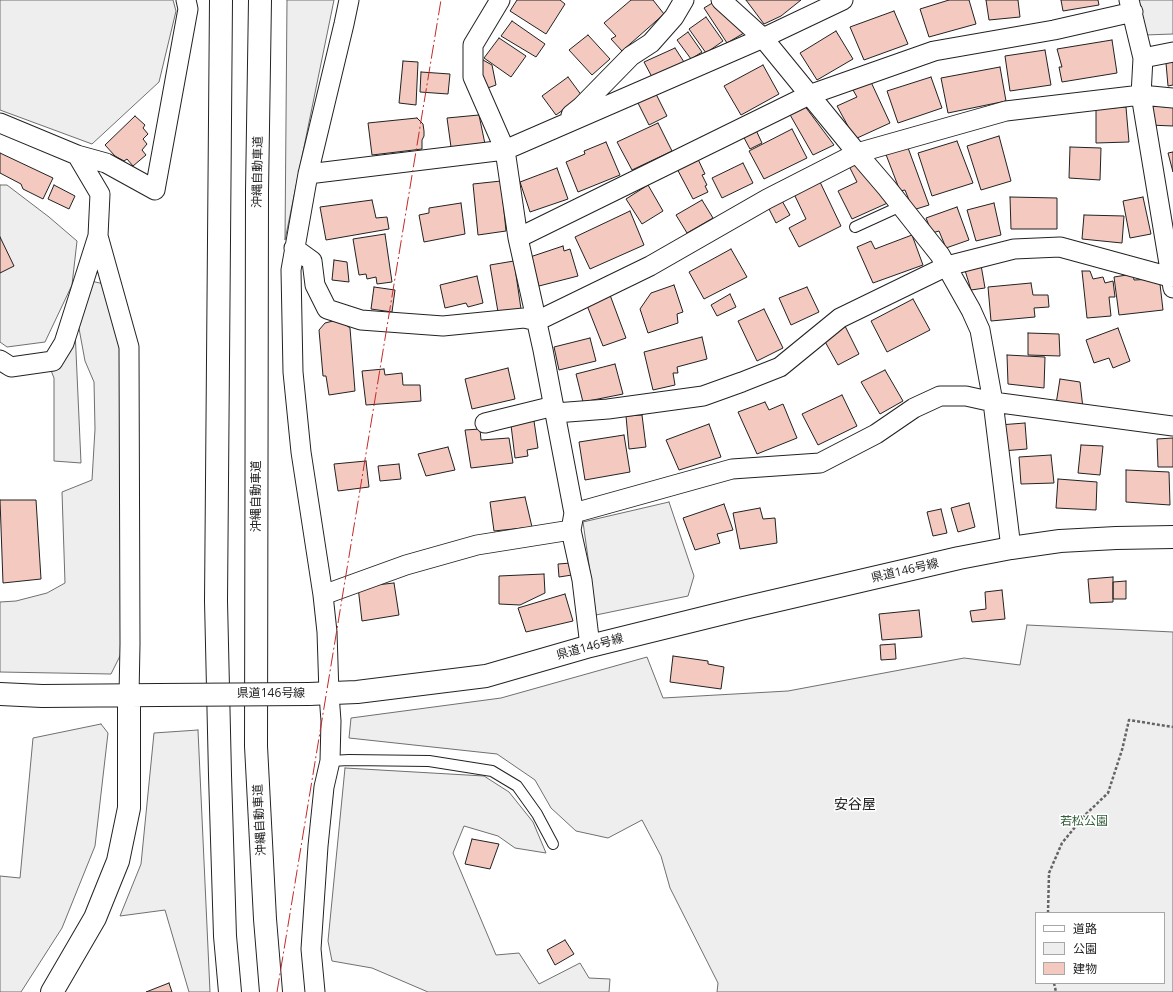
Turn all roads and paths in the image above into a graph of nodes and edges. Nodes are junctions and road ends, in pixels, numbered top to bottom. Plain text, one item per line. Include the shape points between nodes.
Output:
1 (186, 0) edge
2 (221, 0) edge
3 (260, 0) edge
4 (349, 0) edge
5 (500, 0) edge
6 (684, 0) edge
7 (721, 0) edge
8 (843, 0) edge
9 (1131, 6) edge
10 (763, 38) junction
11 (1173, 52) edge
12 (1143, 58) junction
13 (809, 95) junction
14 (1141, 95) junction
15 (1173, 98) edge
16 (0, 123) edge
17 (555, 128) junction
18 (505, 150) junction
19 (857, 153) junction
20 (77, 155) junction
21 (308, 174) junction
22 (901, 206) junction
23 (855, 228) dead end
24 (98, 236) junction
25 (518, 238) junction
26 (294, 248) junction
27 (947, 266) junction
28 (1172, 281) edge
29 (537, 321) junction
30 (0, 360) edge
31 (993, 402) junction
32 (554, 409) junction
33 (485, 423) dead end
34 (1173, 426) edge
35 (572, 522) junction
36 (1173, 537) edge
37 (1011, 548) junction
38 (323, 595) junction
39 (590, 646) junction
40 (0, 694) edge
41 (319, 694) junction
42 (129, 696) junction
43 (1173, 728) edge
44 (330, 762) junction
45 (553, 844) dead end
46 (1048, 912) edge
47 (52, 992) edge
48 (230, 992) edge
49 (271, 992) edge
50 (315, 992) edge

1 - 20 street via 188,9 155,190 106,164
2 - 48 main road via 216,602 225,929
3 - 49 main road, 沖縄自動車道 via 256,746
4 - 21 street
5 - 18 street via 473,45 472,77
6 - 17 street via 674,18 651,43 631,56 581,107
7 - 10 street
8 - 10 street
9 - 12 street
9 - 13 street via 1054,30 934,51
10 - 13 street
10 - 17 street
11 - 12 street
12 - 14 street
13 - 19 street
13 - 25 street
14 - 15 street
14 - 19 street via 1006,111
14 - 28 street
16 - 20 street
17 - 18 street
18 - 21 street
18 - 25 street
19 - 22 street
19 - 29 street via 767,199 650,266
20 - 24 street via 100,194
21 - 26 street
22 - 23 lane
22 - 27 street
24 - 30 street via 64,344 53,361 11,367
24 - 42 street via 129,347
25 - 29 street
26 - 29 street via 312,261 315,285 327,309 361,320 443,326 524,318
26 - 38 street via 291,270 293,372 301,452
27 - 28 street via 1014,249 1060,247
27 - 31 street via 980,330
27 - 32 street via 840,318 780,367 742,382 703,396 608,409
29 - 32 street
31 - 34 street
31 - 35 street via 966,396 940,396 914,408 876,434 820,463 732,469
31 - 37 street
32 - 33 street
32 - 35 street
35 - 38 street via 406,565
35 - 39 street
36 - 37 main road, 県道146号線 via 1060,541
37 - 39 main road, 県道146号線 via 890,574
38 - 41 street via 327,632
39 - 41 main road, 県道146号線 via 486,676 357,692
40 - 42 main road, 県道146号線
41 - 42 main road, 県道146号線, bridge
41 - 44 street via 331,721
42 - 47 main road via 128,808 118,862 95,918
43 - 46 path via 1129,720 1108,792 1085,814 1062,843 1050,873
44 - 45 lane via 429,761 492,771 517,786 537,814
44 - 50 street via 324,787 318,846 311,949

